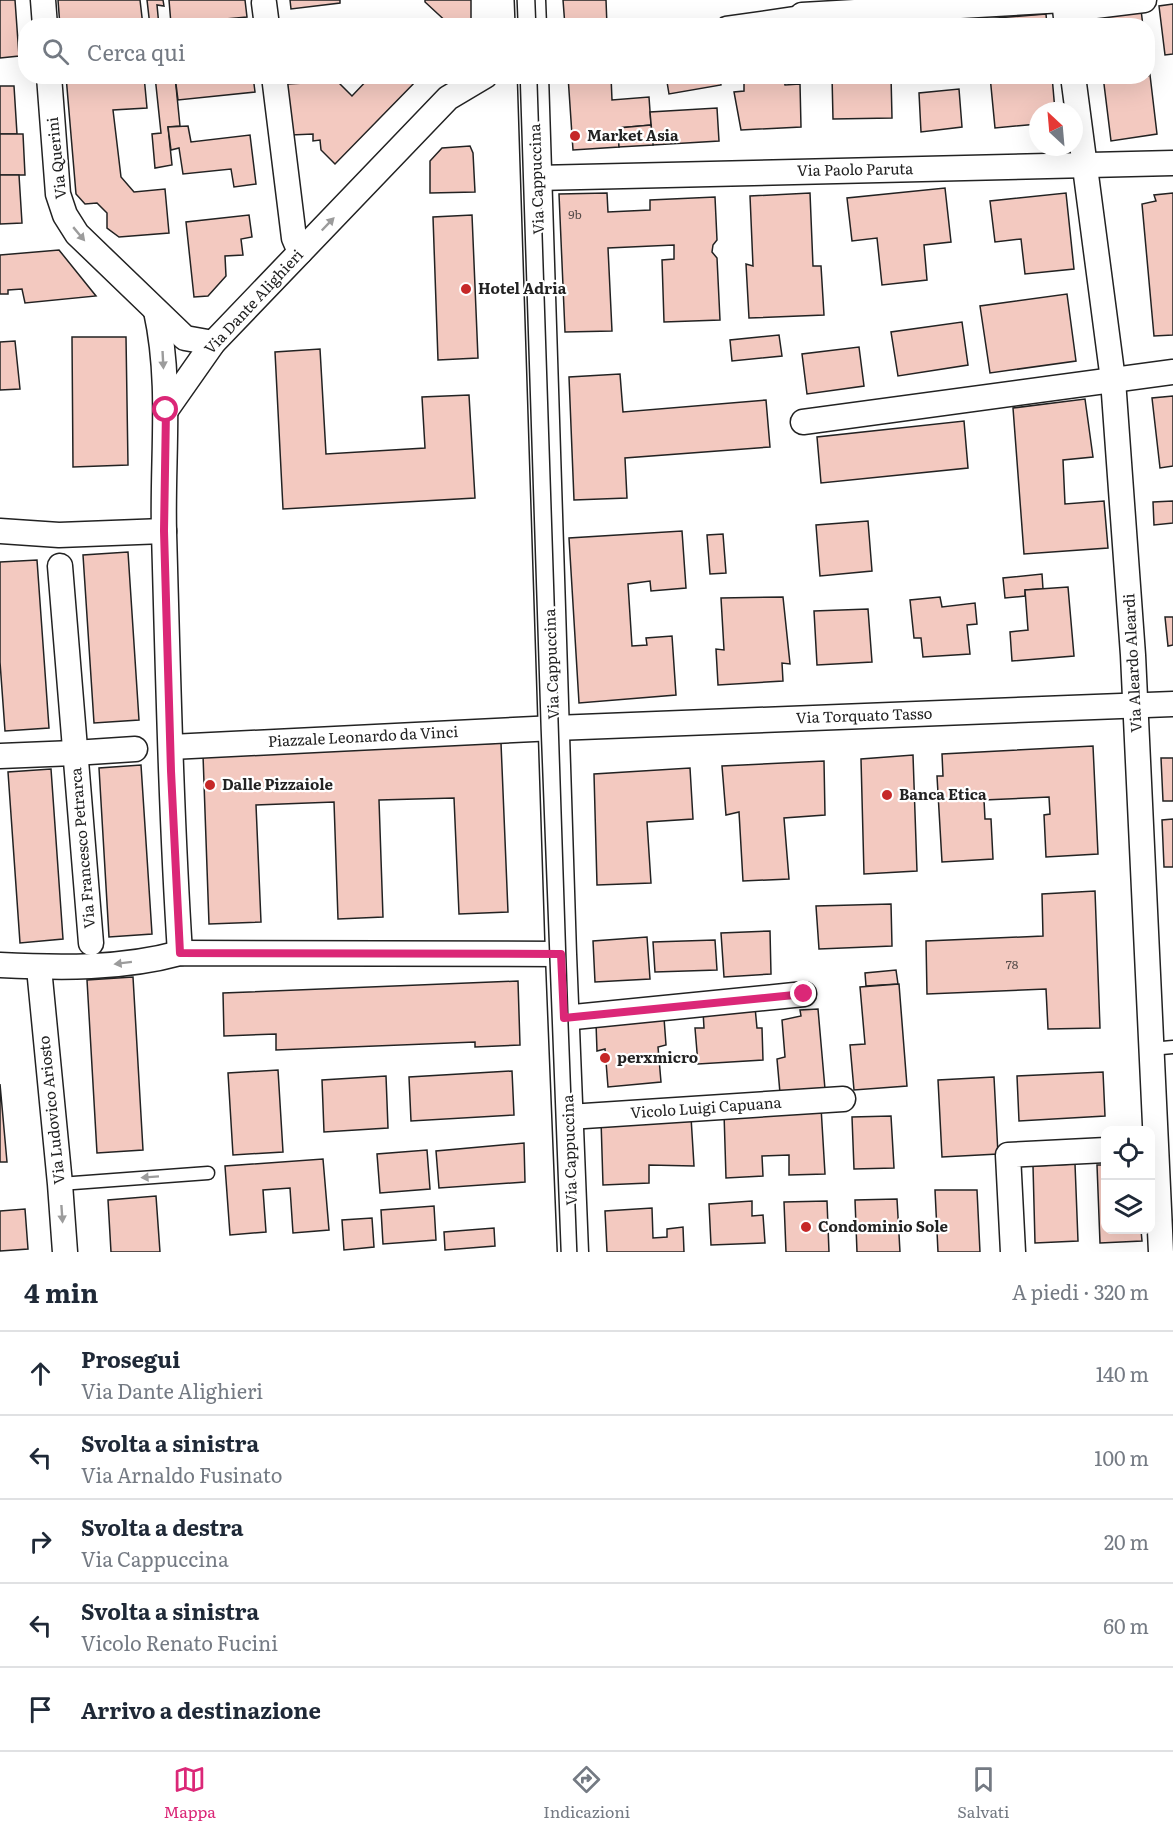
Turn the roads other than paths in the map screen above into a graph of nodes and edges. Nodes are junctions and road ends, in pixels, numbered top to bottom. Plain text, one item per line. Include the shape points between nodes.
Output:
1 (43, 0) edge
2 (530, 0) edge
3 (1064, 0) edge
4 (1144, 0) edge
5 (802, 15) joint
6 (44, 18) edge
7 (531, 18) edge
8 (781, 18) edge
9 (1066, 18) edge
10 (50, 84) edge
11 (275, 84) edge
12 (472, 84) edge
13 (533, 84) edge
14 (1074, 84) edge
15 (1173, 162) edge
16 (1085, 165) junction
17 (537, 178) junction
18 (300, 252) junction
19 (156, 311) junction
20 (213, 343) junction
21 (1173, 372) edge
22 (1113, 380) junction
23 (166, 410) junction
24 (803, 422) dead end
25 (0, 531) edge
26 (164, 531) junction
27 (60, 566) dead end
28 (1173, 704) edge
29 (1136, 706) junction
30 (555, 728) junction
31 (171, 747) junction
32 (135, 749) dead end
33 (74, 753) junction
34 (0, 756) edge
35 (91, 943) dead end
36 (180, 953) junction
37 (561, 954) junction
38 (0, 965) edge
39 (39, 968) junction
40 (804, 994) dead end
41 (564, 1018) junction
42 (1162, 1048) edge
43 (843, 1099) dead end
44 (568, 1117) junction
45 (1155, 1126) edge
46 (1101, 1150) edge
47 (1155, 1165) edge
48 (208, 1173) dead end
49 (60, 1184) junction
50 (1165, 1250) edge
51 (65, 1252) edge
52 (573, 1252) edge
53 (1013, 1252) edge

1 - 6 street
2 - 7 street
3 - 4 street via 1079,8
3 - 5 street
3 - 9 street
5 - 8 street
10 -> 19 street, Via Querini via 58,194 65,215 77,234
11 - 18 street via 294,238
18 -> 12 street, Via Dante Alighieri via 448,98
13 - 17 street, Via Cappuccina
14 - 16 street, Via Aleardo Aleardi
15 - 16 street, Via Paolo Paruta
16 - 17 street, Via Paolo Paruta
16 - 22 street, Via Aleardo Aleardi
17 - 30 street, Via Cappuccina
18 - 20 street, Via Dante Alighieri
19 - 20 street, Via Querini via 185,338
19 -> 23 street via 162,336
20 - 23 street, Via Dante Alighieri
21 - 22 street
22 - 24 street
22 - 29 street, Via Aleardo Aleardi
23 - 26 street
25 - 26 street via 59,535
26 - 31 street
27 - 33 street, Via Francesco Petrarca
28 - 29 street, Via Torquato Tasso
29 - 30 street, Via Torquato Tasso
29 - 42 street, Via Aleardo Aleardi
30 - 31 street, Piazzale Leonardo da Vinci
30 - 37 street, Via Cappuccina
31 - 36 street
32 - 33 street, Via Francesco Petrarca
33 - 34 street, Via Francesco Petrarca
33 - 35 street, Via Francesco Petrarca
36 - 37 street
36 -> 39 street via 92,967
37 - 41 street, Via Cappuccina
38 - 39 street
39 - 49 street, Via Ludovico Ariosto
40 - 41 street
41 - 44 street, Via Cappuccina
42 - 45 street, Via Aleardo Aleardi
43 - 44 street, Vicolo Luigi Capuana
44 - 52 street, Via Cappuccina
46 - 53 street via 1008,1155
47 - 50 street, Via Aleardo Aleardi
48 -> 49 lane
49 -> 51 street, Via Ludovico Ariosto

